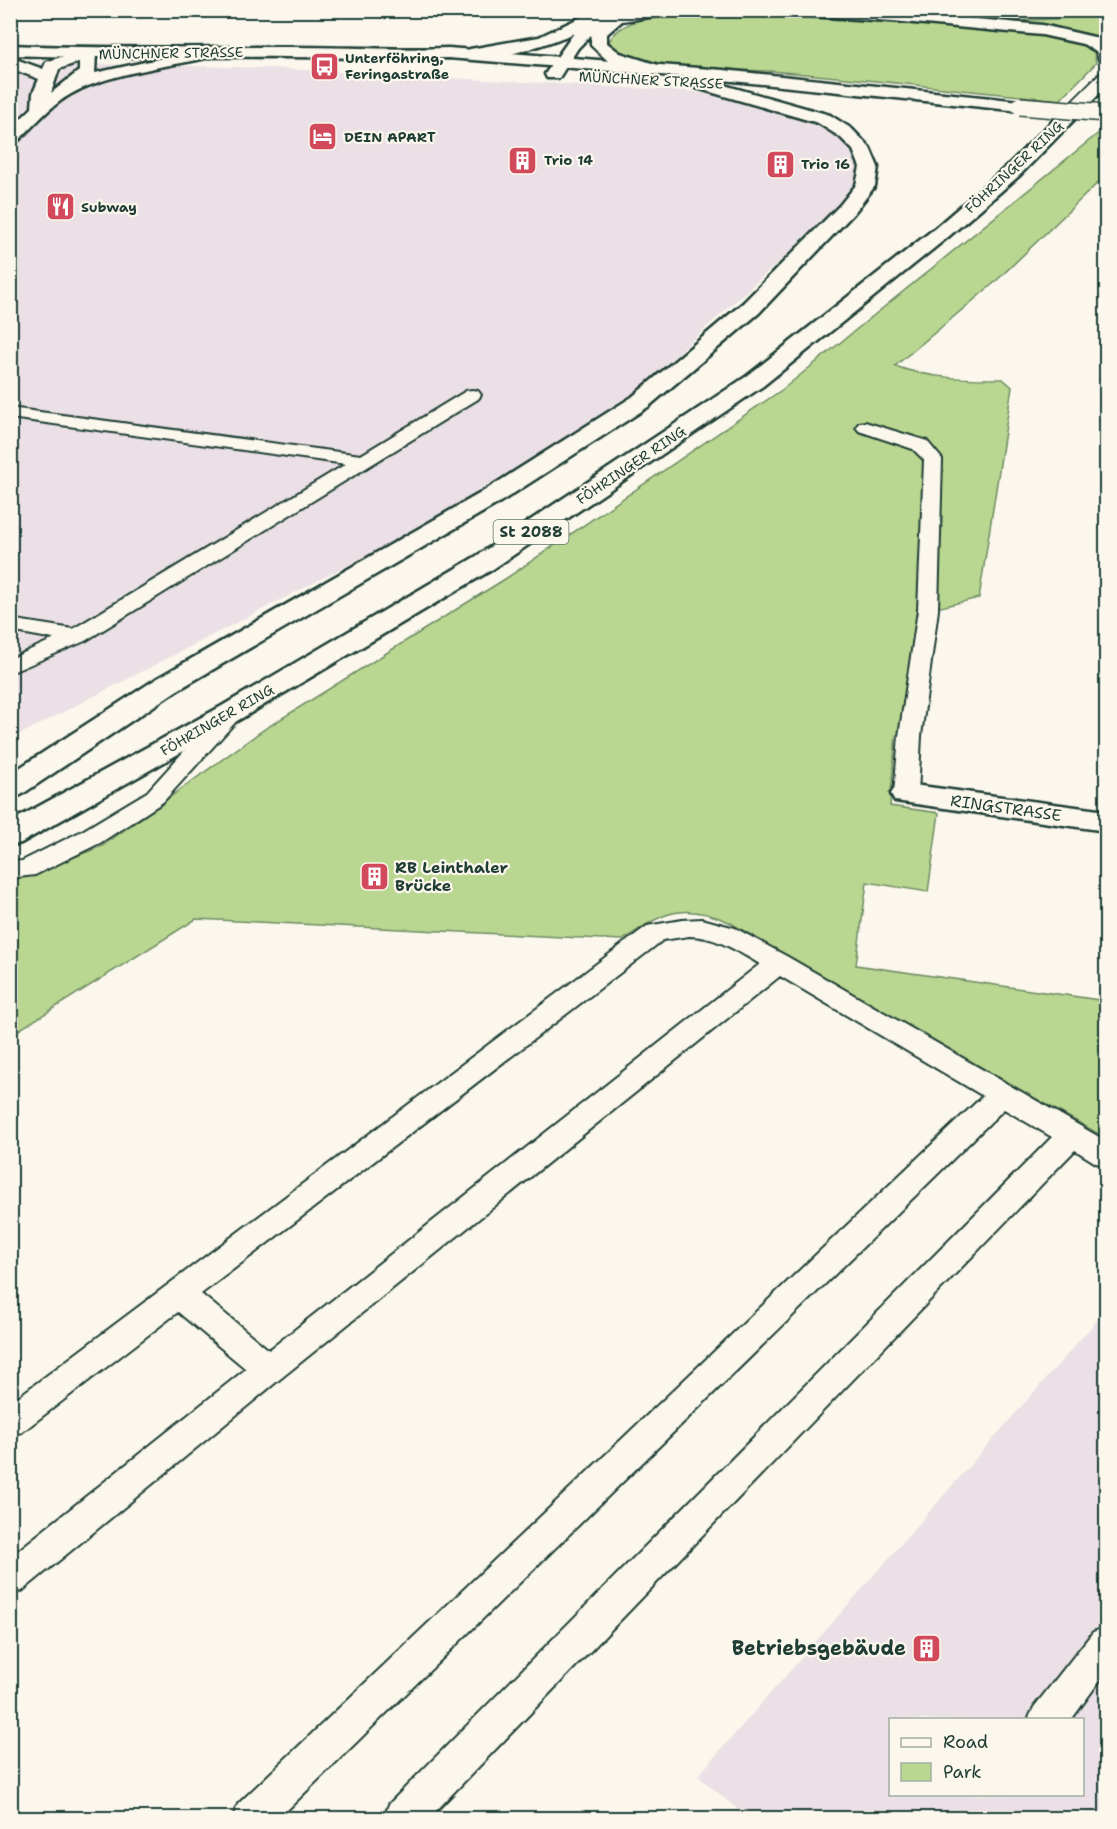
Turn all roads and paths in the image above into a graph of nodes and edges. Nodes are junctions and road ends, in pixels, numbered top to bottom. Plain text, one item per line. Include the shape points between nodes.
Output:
1 (664, 10) edge
2 (796, 10) edge
3 (615, 14) edge
4 (1044, 14) dead end
5 (893, 16) junction
6 (10, 50) edge
7 (213, 52) junction
8 (88, 53) junction
9 (470, 54) junction
10 (403, 55) junction
11 (1107, 57) edge
12 (10, 62) edge
13 (557, 68) junction
14 (652, 69) junction
15 (47, 76) junction
16 (1105, 76) edge
17 (699, 83) junction
18 (67, 89) junction
19 (901, 94) junction
20 (41, 109) junction
21 (1107, 112) edge
22 (1083, 130) dead end
23 (10, 139) edge
24 (1067, 143) dead end
25 (1013, 171) junction
26 (472, 395) dead end
27 (10, 413) edge
28 (865, 427) dead end
29 (367, 461) junction
30 (10, 625) edge
31 (77, 636) junction
32 (10, 667) edge
33 (232, 712) junction
34 (10, 788) edge
35 (906, 794) joint
36 (1107, 821) edge
37 (10, 836) edge
38 (10, 870) edge
39 (779, 963) junction
40 (1001, 1095) junction
41 (1072, 1135) junction
42 (1107, 1155) edge
43 (179, 1294) junction
44 (268, 1369) junction
45 (10, 1422) edge
46 (10, 1579) edge
47 (1107, 1644) edge
48 (1048, 1718) edge
49 (252, 1818) edge
50 (403, 1818) edge

1 - 3 main road
2 - 5 main road
3 - 9 main road via 594,14 547,39
3 - 13 main road via 580,36
3 - 14 main road via 599,33 598,45 614,57
4 - 5 main road
5 - 11 main road via 1067,34 1104,49
6 - 8 main road, MÜNCHNER STRASSE
7 - 8 main road, MÜNCHNER STRASSE
7 - 10 main road, MÜNCHNER STRASSE
7 - 18 main road via 102,76
8 - 15 main road via 52,66
8 - 18 main road via 87,73
9 - 10 main road, MÜNCHNER STRASSE
9 - 13 main road, MÜNCHNER STRASSE
10 - 13 main road, MÜNCHNER STRASSE via 418,62 450,66
12 - 15 main road
13 - 14 main road, MÜNCHNER STRASSE
13 - 17 main road, MÜNCHNER STRASSE
14 - 19 main road, MÜNCHNER STRASSE
15 - 20 main road
16 - 25 main road, FÖHRINGER RING / St 2088
17 - 19 main road, MÜNCHNER STRASSE
17 - 34 main road via 824,119 861,148 869,167 865,186 751,308 640,402 488,499 166,685
18 - 20 main road
19 - 21 main road, MÜNCHNER STRASSE, bridge
20 - 23 main road
21 - 22 main road
24 - 25 main road
25 - 33 main road, FÖHRINGER RING / St 2088 via 941,233 745,387 484,563
26 - 29 lane
27 - 29 lane
28 - 35 lane via 920,445 933,459 928,610
29 - 31 lane
30 - 31 lane
31 - 32 lane
33 - 37 main road, FÖHRINGER RING / St 2088
33 - 38 lane via 155,797 26,869
35 - 36 main road, RINGSTRASSE
39 - 40 lane
39 - 43 lane via 708,929 681,928 656,933
39 - 44 lane
40 - 41 lane
40 - 49 lane
41 - 42 lane
41 - 50 lane
43 - 44 lane
43 - 45 lane
44 - 46 lane
47 - 48 lane

